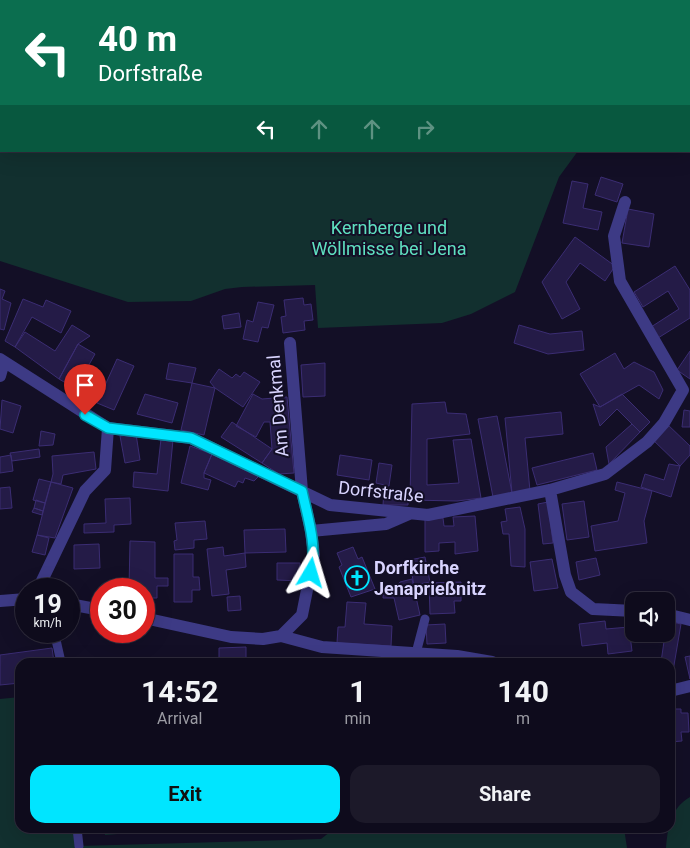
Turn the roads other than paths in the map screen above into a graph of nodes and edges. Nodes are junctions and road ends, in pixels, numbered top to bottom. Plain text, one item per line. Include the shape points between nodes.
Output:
1 (625, 202) dead end
2 (290, 343) dead end
3 (2, 361) edge
4 (0, 376) edge
5 (686, 391) edge
6 (108, 428) junction
7 (550, 490) junction
8 (302, 491) junction
9 (410, 513) junction
10 (312, 531) junction
11 (43, 578) edge
12 (15, 600) edge
13 (0, 601) edge
14 (625, 611) edge
15 (675, 616) edge
16 (425, 618) dead end
17 (690, 620) edge
18 (155, 621) edge
19 (281, 636) junction
20 (57, 643) edge
21 (416, 653) junction
22 (60, 658) edge
23 (469, 658) edge
24 (690, 686) edge
25 (675, 690) edge
26 (78, 833) edge
27 (79, 846) dead end

1 - 5 street via 614,236 620,281
2 - 8 street, Am Denkmal
3 - 4 street
3 - 6 street, Dorfstraße
5 - 7 street, Dorfstraße via 647,442 606,474
6 - 8 street, Dorfstraße via 191,438
6 - 11 street via 105,470 85,491
7 - 9 street, Dorfstraße via 428,515
7 - 14 street via 571,592 593,609
8 - 9 street, Dorfstraße via 330,505
8 - 10 street, Am Denkmal
9 - 10 street via 386,524
10 - 19 street, Am Denkmal via 314,556 302,615
12 - 13 street
15 - 17 street
16 - 21 lane
18 - 19 street via 231,638
19 - 21 street via 322,647
20 - 22 lane
21 - 23 street
24 - 25 street
26 - 27 lane

